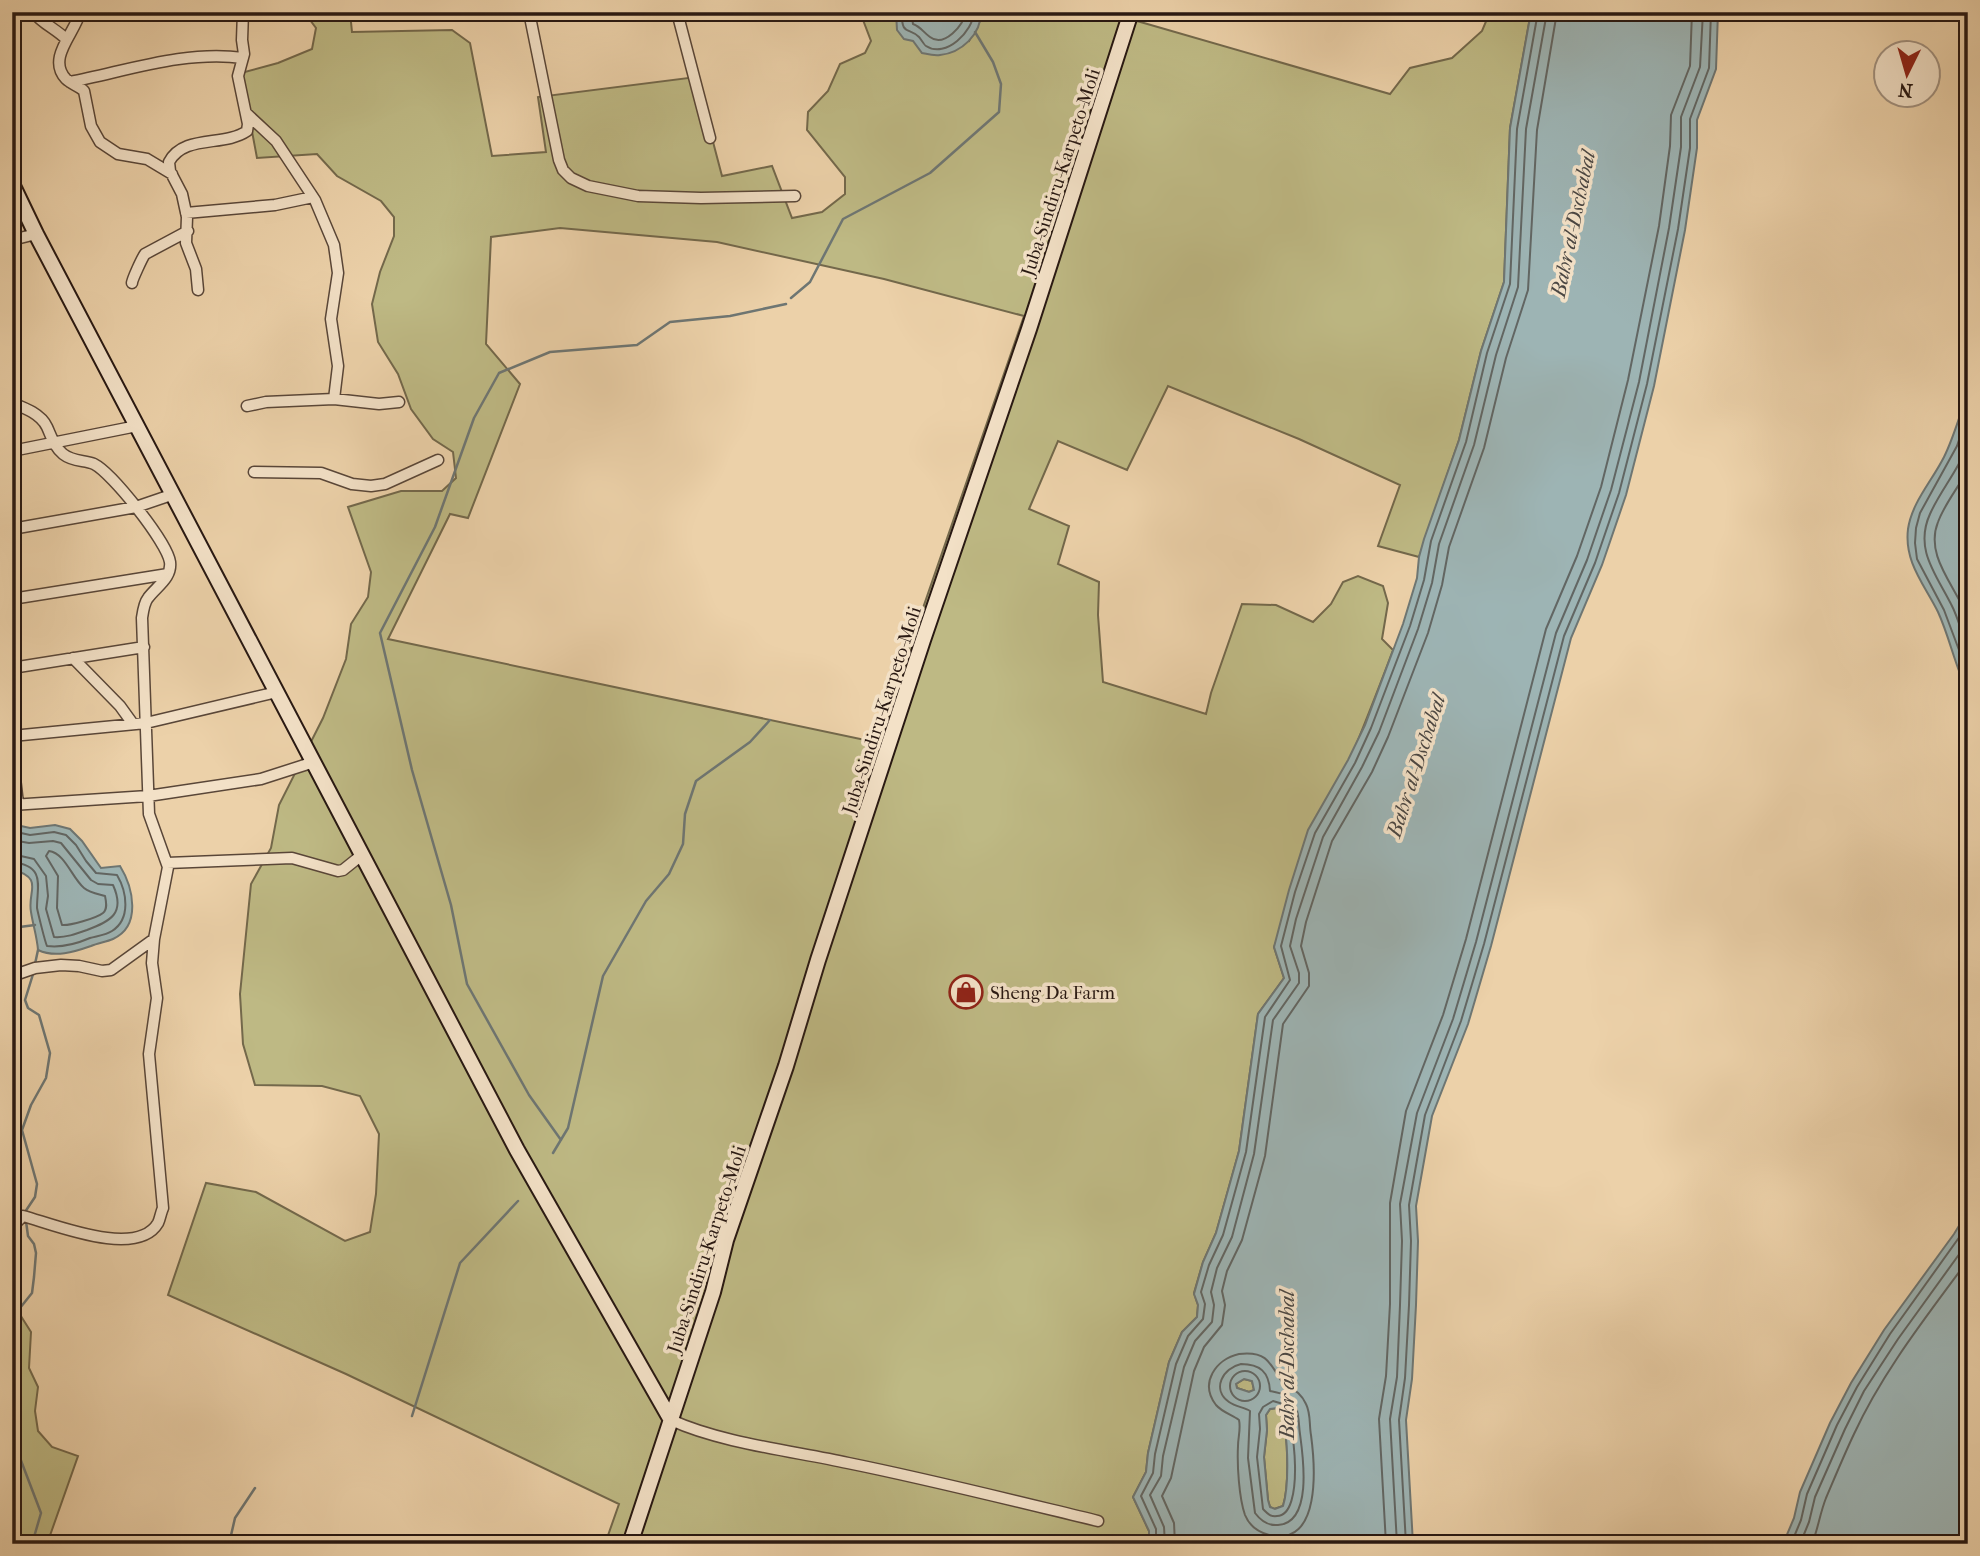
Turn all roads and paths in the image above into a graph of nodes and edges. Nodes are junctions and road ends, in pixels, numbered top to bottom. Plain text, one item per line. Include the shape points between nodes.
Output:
1 (33, 12) edge
2 (80, 12) edge
3 (243, 12) edge
4 (528, 12) edge
5 (677, 12) edge
6 (1131, 12) edge
7 (66, 39) junction
8 (243, 58) junction
9 (69, 82) junction
10 (246, 112) junction
11 (710, 138) dead end
12 (174, 155) junction
13 (148, 159) junction
14 (172, 174) junction
15 (12, 184) edge
16 (794, 196) dead end
17 (313, 197) junction
18 (186, 213) junction
19 (188, 232) junction
20 (36, 234) junction
21 (12, 240) edge
22 (132, 284) dead end
23 (198, 290) dead end
24 (334, 399) junction
25 (399, 402) dead end
26 (12, 403) edge
27 (247, 405) dead end
28 (137, 426) junction
29 (52, 443) junction
30 (12, 451) edge
31 (438, 460) dead end
32 (254, 472) dead end
33 (174, 494) junction
34 (136, 507) junction
35 (12, 528) edge
36 (168, 574) junction
37 (12, 599) edge
38 (144, 647) junction
39 (73, 658) junction
40 (12, 668) edge
41 (277, 692) junction
42 (146, 723) junction
43 (133, 724) junction
44 (12, 736) edge
45 (12, 752) edge
46 (314, 762) junction
47 (148, 796) junction
48 (15, 804) edge
49 (363, 854) junction
50 (166, 863) junction
51 (154, 939) junction
52 (12, 976) edge
53 (12, 1227) edge
54 (671, 1420) junction
55 (1098, 1521) dead end
56 (630, 1544) edge

1 - 7 street
2 - 7 street
3 - 8 street
4 - 16 street via 559,160 571,178 606,191 653,198
5 - 11 street
6 - 54 main road, Juba-Sindiru-Karpeto-Moli via 726,1240
7 - 9 street via 60,55
8 - 9 street via 166,60
8 - 10 street via 238,76
9 - 13 street via 84,91 91,127 100,142 118,153
10 - 12 street via 245,134 187,147
10 - 17 street via 276,141
12 - 13 street
12 - 14 street via 169,166
13 - 14 street
14 - 18 street
15 - 20 main road
17 - 18 street
17 - 24 street via 337,253 331,318 338,366
18 - 19 street
19 - 22 street via 145,254
19 - 23 street via 187,248
20 - 21 street
20 - 28 main road
24 - 25 street
24 - 27 street
26 - 29 street via 46,424
28 - 29 street
28 - 33 main road
29 - 30 street
29 - 34 street via 65,456 95,465 107,474
31 - 32 street via 371,486 321,474
33 - 34 street
33 - 41 main road
34 - 35 street
34 - 36 street via 167,553
36 - 37 street
36 - 38 street via 147,599 142,618
38 - 39 street
38 - 42 street
39 - 40 street
39 - 43 street
41 - 42 street
41 - 46 main road
42 - 43 street
42 - 47 street
43 - 44 street
45 - 48 street
46 - 47 street via 261,779
46 - 49 main road
47 - 48 street
47 - 50 street
49 - 50 street via 338,871 292,858
49 - 54 main road via 537,1186
50 - 51 street
51 - 52 street via 111,970 61,965
51 - 53 street via 157,1009 149,1054 163,1208 158,1224 144,1236 115,1239 23,1216
54 - 55 street via 718,1436
54 - 56 main road, Juba-Sindiru-Karpeto-Moli

